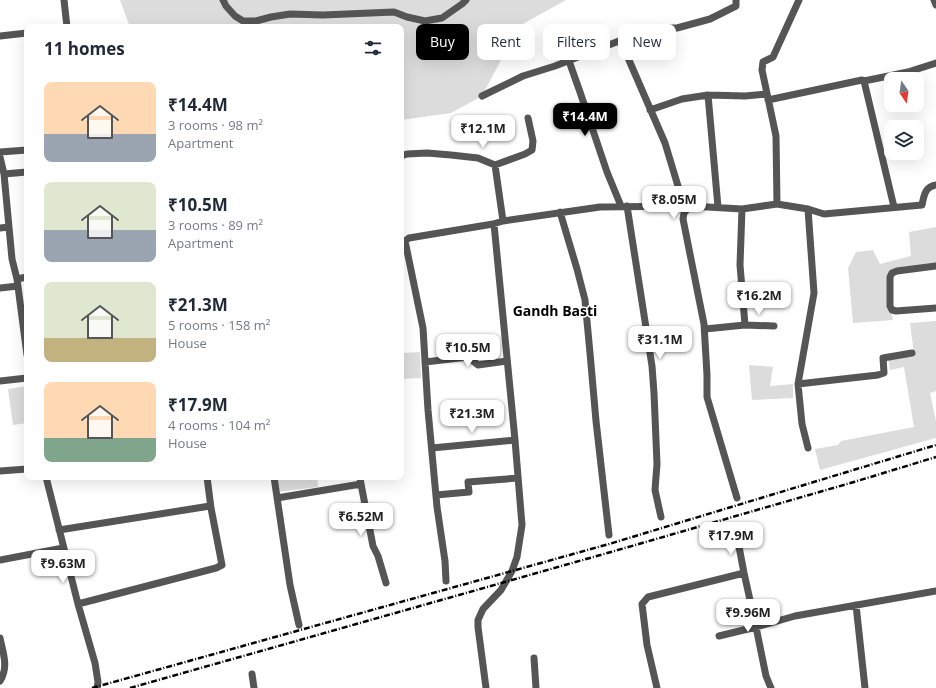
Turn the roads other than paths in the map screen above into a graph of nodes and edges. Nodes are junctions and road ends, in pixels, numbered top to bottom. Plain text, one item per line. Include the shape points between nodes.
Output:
1 (64, 0) edge
2 (223, 0) edge
3 (466, 0) edge
4 (736, 0) edge
5 (799, 0) edge
6 (934, 0) edge
7 (936, 5) edge
8 (67, 24) edge
9 (676, 28) edge
10 (24, 33) edge
11 (0, 36) edge
12 (618, 41) edge
13 (629, 60) edge
14 (569, 61) junction
15 (936, 63) edge
16 (864, 81) junction
17 (708, 95) junction
18 (482, 96) dead end
19 (768, 97) junction
20 (650, 110) junction
21 (528, 118) dead end
22 (24, 150) edge
23 (0, 152) edge
24 (404, 155) edge
25 (0, 157) edge
26 (495, 165) junction
27 (24, 173) edge
28 (3, 178) edge
29 (936, 185) edge
30 (777, 204) junction
31 (624, 206) junction
32 (687, 206) junction
33 (718, 207) junction
34 (894, 207) junction
35 (742, 209) junction
36 (808, 209) junction
37 (560, 212) junction
38 (503, 221) junction
39 (494, 224) junction
40 (9, 227) junction
41 (0, 228) edge
42 (404, 240) edge
43 (404, 245) edge
44 (936, 266) edge
45 (24, 279) edge
46 (18, 282) junction
47 (0, 288) edge
48 (936, 308) edge
49 (745, 325) junction
50 (774, 326) dead end
51 (705, 329) junction
52 (24, 330) edge
53 (912, 353) dead end
54 (507, 361) junction
55 (425, 362) junction
56 (24, 378) edge
57 (0, 381) edge
58 (798, 384) junction
59 (515, 440) junction
60 (432, 448) junction
61 (808, 448) dead end
62 (24, 469) edge
63 (0, 471) edge
64 (518, 478) junction
65 (49, 480) edge
66 (207, 480) edge
67 (274, 480) edge
68 (361, 481) edge
69 (436, 495) junction
70 (277, 498) junction
71 (737, 498) dead end
72 (210, 506) junction
73 (661, 517) dead end
74 (59, 530) junction
75 (609, 535) dead end
76 (737, 536) dead end
77 (63, 548) junction
78 (0, 560) edge
79 (744, 573) junction
80 (446, 581) dead end
81 (386, 583) dead end
82 (936, 591) edge
83 (78, 604) junction
84 (856, 605) junction
85 (299, 625) dead end
86 (756, 627) junction
87 (719, 636) dead end
88 (0, 638) edge
89 (534, 658) dead end
90 (252, 674) dead end
91 (0, 681) edge
92 (97, 688) edge
93 (254, 688) edge
94 (486, 688) edge
95 (536, 688) edge
96 (657, 688) edge
97 (771, 688) edge
98 (865, 688) edge

1 - 8 street
2 - 3 street via 235,16 243,21 290,14 394,12 425,21 442,18
4 - 9 street via 736,6 710,19
5 - 19 street via 773,57 762,62
6 - 7 street
10 - 11 street
12 - 14 street
13 - 20 street
14 - 18 street via 523,76
14 - 31 street via 607,172
15 - 16 street
16 - 19 street
16 - 34 street
17 - 19 street
17 - 20 street via 682,98
17 - 33 street
19 - 30 street via 776,136
20 - 32 street via 665,143
21 - 26 street via 533,141 532,150
22 - 23 street
24 - 26 street via 427,153 451,155 478,158
25 - 28 street
26 - 38 street
27 - 28 street
28 - 40 street
29 - 34 street via 926,190 922,205
30 - 35 street
30 - 36 street
31 - 32 street
31 - 37 street via 600,206
31 - 73 street via 652,366 657,464 655,490
32 - 33 street
32 - 51 street via 683,219
33 - 35 street
34 - 36 street via 824,214
35 - 49 street via 740,265
36 - 58 street via 814,293
37 - 38 street
37 - 75 street via 585,300
38 - 39 street
39 - 42 street
39 - 54 street
40 - 41 street
40 - 46 street via 12,259
43 - 55 street via 423,328
44 - 48 street via 892,273 890,306 896,311
45 - 46 street
46 - 47 street
46 - 52 street
49 - 50 street
49 - 51 street
51 - 71 street via 707,397
53 - 58 street via 883,358 884,373 878,376
54 - 55 street via 478,364 468,357
54 - 59 street
55 - 60 street
56 - 57 street
58 - 61 street via 802,424
59 - 60 street
59 - 64 street
60 - 69 street
62 - 63 street
64 - 69 street via 468,482 469,492
64 - 94 street via 522,525 517,557 501,590 483,609 478,620
65 - 74 street
66 - 72 street
67 - 70 street
68 - 70 street
68 - 81 street via 373,546
69 - 80 street
70 - 85 street via 290,585
72 - 74 street
72 - 83 street via 222,565
74 - 77 street
76 - 79 street
77 - 78 street
77 - 83 street
79 - 86 street
79 - 96 street via 648,597 642,604 647,644
82 - 84 street
83 - 92 street via 95,663
84 - 86 street via 795,616
84 - 98 street
86 - 87 street
86 - 97 street
88 - 91 street via 5,667 4,676
89 - 95 street
90 - 93 street

